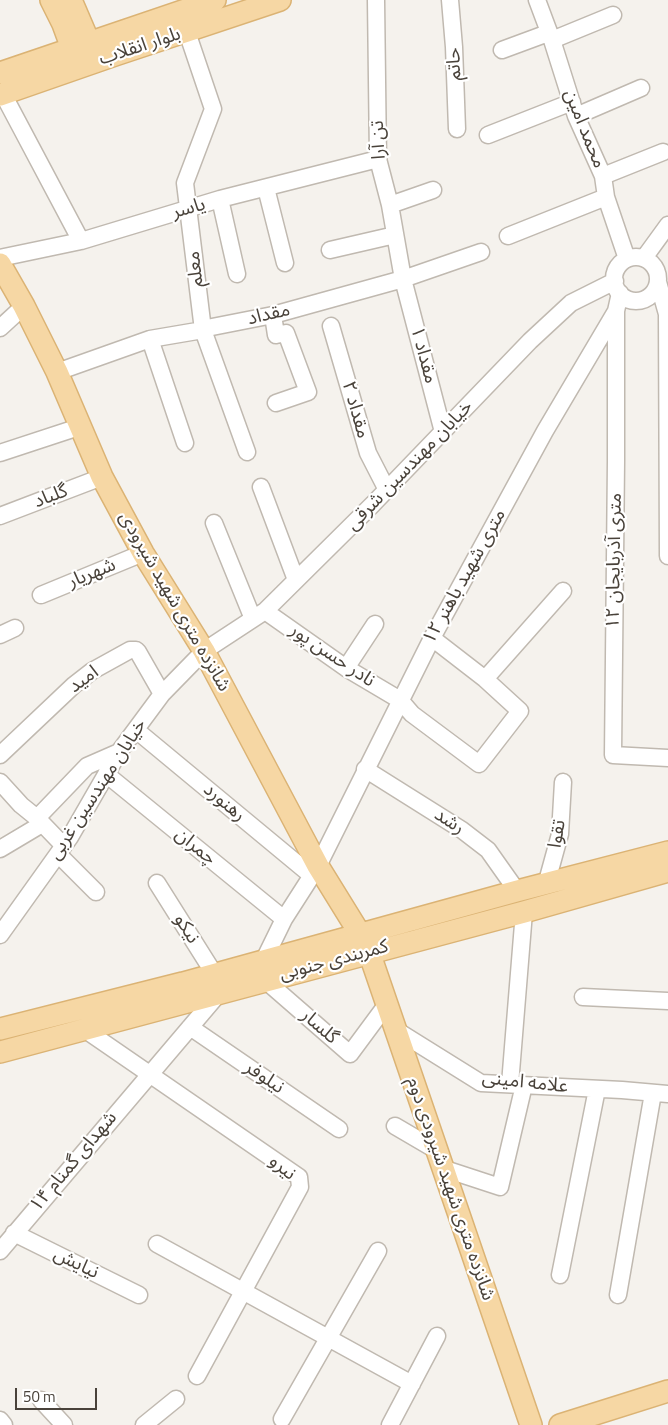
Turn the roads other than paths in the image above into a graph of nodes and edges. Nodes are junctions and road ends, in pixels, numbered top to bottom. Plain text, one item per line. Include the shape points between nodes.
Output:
1 (52, 0) edge
2 (71, 0) edge
3 (215, 0) edge
4 (280, 0) edge
5 (376, 0) edge
6 (450, 0) edge
7 (537, 0) edge
8 (613, 15) dead end
9 (187, 32) junction
10 (550, 36) junction
11 (502, 50) dead end
12 (85, 55) junction
13 (0, 73) edge
14 (641, 88) dead end
15 (2, 95) edge
16 (574, 109) junction
17 (457, 129) dead end
18 (488, 136) dead end
19 (663, 152) dead end
20 (378, 159) junction
21 (603, 176) junction
22 (266, 188) junction
23 (434, 190) dead end
24 (606, 196) junction
25 (220, 200) junction
26 (390, 205) junction
27 (189, 208) junction
28 (668, 225) edge
29 (395, 235) junction
30 (508, 236) dead end
31 (81, 241) junction
32 (330, 250) dead end
33 (480, 252) dead end
34 (0, 258) edge
35 (644, 258) junction
36 (627, 259) junction
37 (285, 263) dead end
38 (0, 264) edge
39 (237, 274) dead end
40 (661, 274) edge
41 (403, 278) junction
42 (618, 287) junction
43 (24, 306) junction
44 (616, 311) junction
45 (273, 315) junction
46 (331, 326) dead end
47 (0, 328) edge
48 (202, 330) junction
49 (150, 339) junction
50 (57, 372) junction
51 (276, 403) dead end
52 (79, 427) junction
53 (443, 432) junction
54 (185, 443) dead end
55 (247, 452) dead end
56 (0, 453) edge
57 (102, 477) junction
58 (261, 488) dead end
59 (387, 490) junction
60 (0, 516) edge
61 (214, 523) dead end
62 (143, 553) junction
63 (668, 556) edge
64 (296, 580) junction
65 (563, 591) dead end
66 (41, 595) dead end
67 (259, 615) junction
68 (375, 624) dead end
69 (15, 628) dead end
70 (0, 635) edge
71 (432, 638) junction
72 (204, 651) junction
73 (346, 668) junction
74 (485, 678) junction
75 (162, 694) junction
76 (400, 700) junction
77 (136, 730) junction
78 (119, 752) junction
79 (0, 756) edge
80 (668, 758) edge
81 (365, 769) junction
82 (106, 774) junction
83 (0, 782) edge
84 (563, 782) dead end
85 (40, 821) junction
86 (60, 849) junction
87 (0, 850) edge
88 (668, 852) edge
89 (314, 870) junction
90 (668, 871) edge
91 (157, 883) dead end
92 (546, 885) junction
93 (517, 891) junction
94 (96, 892) dead end
95 (524, 912) junction
96 (284, 919) junction
97 (0, 935) edge
98 (365, 943) junction
99 (264, 971) junction
100 (217, 983) junction
101 (583, 997) dead end
102 (668, 1001) edge
103 (387, 1004) junction
104 (190, 1027) junction
105 (0, 1029) edge
106 (84, 1029) junction
107 (396, 1030) junction
108 (0, 1052) edge
109 (149, 1074) junction
110 (517, 1084) junction
111 (596, 1089) junction
112 (660, 1094) edge
113 (394, 1126) dead end
114 (339, 1130) dead end
115 (439, 1159) junction
116 (14, 1233) junction
117 (157, 1244) dead end
118 (378, 1250) dead end
119 (0, 1251) edge
120 (560, 1275) dead end
121 (242, 1291) junction
122 (139, 1295) dead end
123 (618, 1295) dead end
124 (437, 1336) dead end
125 (327, 1337) junction
126 (197, 1376) dead end
127 (412, 1384) junction
128 (668, 1391) edge
129 (176, 1399) dead end
130 (41, 1400) dead end
131 (282, 1419) dead end
132 (0, 1420) edge
133 (4, 1425) edge
134 (64, 1425) edge
135 (144, 1425) edge
136 (390, 1425) edge
137 (531, 1425) edge
138 (560, 1425) edge

1 - 12 main road
2 - 12 main road
3 - 12 main road, بلوار انقلاب
4 - 9 main road, بلوار انقلاب
5 - 20 street, تن آرا
6 - 17 street, حاتم
7 - 10 street, محمد امین
8 - 10 street
9 - 12 main road, بلوار انقلاب
9 - 27 street, معلم via 213,110 186,183
10 - 11 street
10 - 16 street, محمد امین
12 - 13 main road, بلوار انقلاب
12 - 15 main road, بلوار انقلاب
14 - 16 street
15 - 31 street
16 - 18 street
16 - 21 street, محمد امین
19 - 21 street
20 - 22 street, یاسر
20 - 26 street, تن آرا
21 - 24 street, محمد امین
22 - 25 street, یاسر
22 - 37 street
23 - 26 street
24 - 30 street
24 - 36 street, محمد امین
25 - 27 street, یاسر
25 - 39 street
26 - 29 street, تن آرا
27 - 31 street, یاسر
27 - 48 street, معلم
28 - 35 street
29 - 32 street
29 - 41 street, تن آرا
31 - 34 street, یاسر
33 - 41 street, مقداد
35 - 36 street
35 - 40 street
36 - 42 street via 617,268
38 - 43 main road, شانزده متری شهید شیرودی
40 - 42 street via 653,292 641,300 633,300
40 - 63 street via 667,314
41 - 45 street, مقداد
41 - 53 street, مقداد ۱
42 - 44 street, ۱۲ متری شهید باهنر
42 - 53 street, خیابان مهندسین شرقی via 571,303
43 - 47 street
43 - 50 main road, شانزده متری شهید شیرودی
44 - 71 street, ۱۲ متری شهید باهنر via 545,431
44 - 80 street, ۱۲ متری آذربایجان via 613,756
45 - 48 street, مقداد
45 - 51 street via 276,335 286,333 308,392
46 - 59 street, مقداد ۲ via 368,453
48 - 49 street, مقداد
48 - 55 street, معلم
49 - 50 street, مقداد
49 - 54 street
50 - 52 main road, شانزده متری شهید شیرودی
52 - 56 street
52 - 57 main road, شانزده متری شهید شیرودی
53 - 59 street, خیابان مهندسین شرقی
57 - 60 street, گلباد
57 - 62 main road, شانزده متری شهید شیرودی
58 - 64 street
59 - 64 street, خیابان مهندسین شرقی
61 - 67 street
62 - 66 street, شهریار
62 - 72 main road, شانزده متری شهید شیرودی
64 - 67 street, خیابان مهندسین شرقی
65 - 74 street
67 - 72 street, خیابان مهندسین شرقی
67 - 73 street, نادر حسن پور
68 - 73 street
69 - 70 street
71 - 74 street
71 - 76 street, ۱۲ متری شهید باهنر
72 - 75 street, خیابان مهندسین غربی
72 - 89 main road, شانزده متری شهید شیرودی
73 - 76 street, نادر حسن پور
74 - 76 street, نادر حسن پور via 520,711 479,764 412,714
75 - 77 street, خیابان مهندسین غربی
75 - 79 street, امید via 138,652 130,650 74,685
76 - 81 street, ۱۲ متری شهید باهنر
77 - 78 street, خیابان مهندسین غربی
77 - 89 street, رهنورد
78 - 82 street, خیابان مهندسین غربی
78 - 85 street via 87,766
81 - 89 street, ۱۲ متری شهید باهنر
81 - 93 street, رشد via 488,850
82 - 86 street, خیابان مهندسین غربی
82 - 96 street, چمران
83 - 85 street
84 - 92 street, تقوا via 560,834
85 - 86 street
85 - 87 street
86 - 94 street
86 - 97 street, خیابان مهندسین غربی
88 - 92 main road, کمربندی جنوبی
89 - 96 street, ۱۲ متری شهید باهنر
89 - 98 main road, شانزده متری شهید شیرودی
90 - 95 main road, کمربندی جنوبی
91 - 100 street, نیکو
92 - 93 main road, کمربندی جنوبی
93 - 98 main road, کمربندی جنوبی
95 - 98 main road, کمربندی جنوبی
95 - 110 street
96 - 99 street, ۱۲ متری شهید باهنر
98 - 99 main road, کمربندی جنوبی
98 - 103 main road, شانزده متری شهید شیرودی دوم
99 - 100 main road, کمربندی جنوبی
99 - 103 street, گلسار via 350,1054
100 - 104 street, ۱۴ شهدای گمنام
100 - 105 main road, کمربندی جنوبی
100 - 106 main road, کمربندی جنوبی
101 - 102 street
103 - 107 main road, شانزده متری شهید شیرودی دوم
104 - 109 street, ۱۴ شهدای گمنام
104 - 114 street, نیلوفر
106 - 108 main road, کمربندی جنوبی
106 - 109 street, نیرو
107 - 110 street, علامه امینی via 481,1082
107 - 115 main road, شانزده متری شهید شیرودی دوم
109 - 116 street, ۱۴ شهدای گمنام
109 - 121 street, نیرو via 299,1177 300,1187
110 - 111 street, علامه امینی
110 - 115 street via 500,1187
111 - 112 street, علامه امینی
111 - 120 street
112 - 123 street
113 - 115 street
115 - 137 main road, شانزده متری شهید شیرودی دوم
116 - 119 street, ۱۴ شهدای گمنام
116 - 122 street, نیایش
117 - 121 street
118 - 125 street
121 - 125 street
121 - 126 street, نیرو
124 - 127 street
125 - 127 street
125 - 131 street
127 - 136 street
128 - 138 main road
129 - 135 street
130 - 134 street
132 - 133 street

